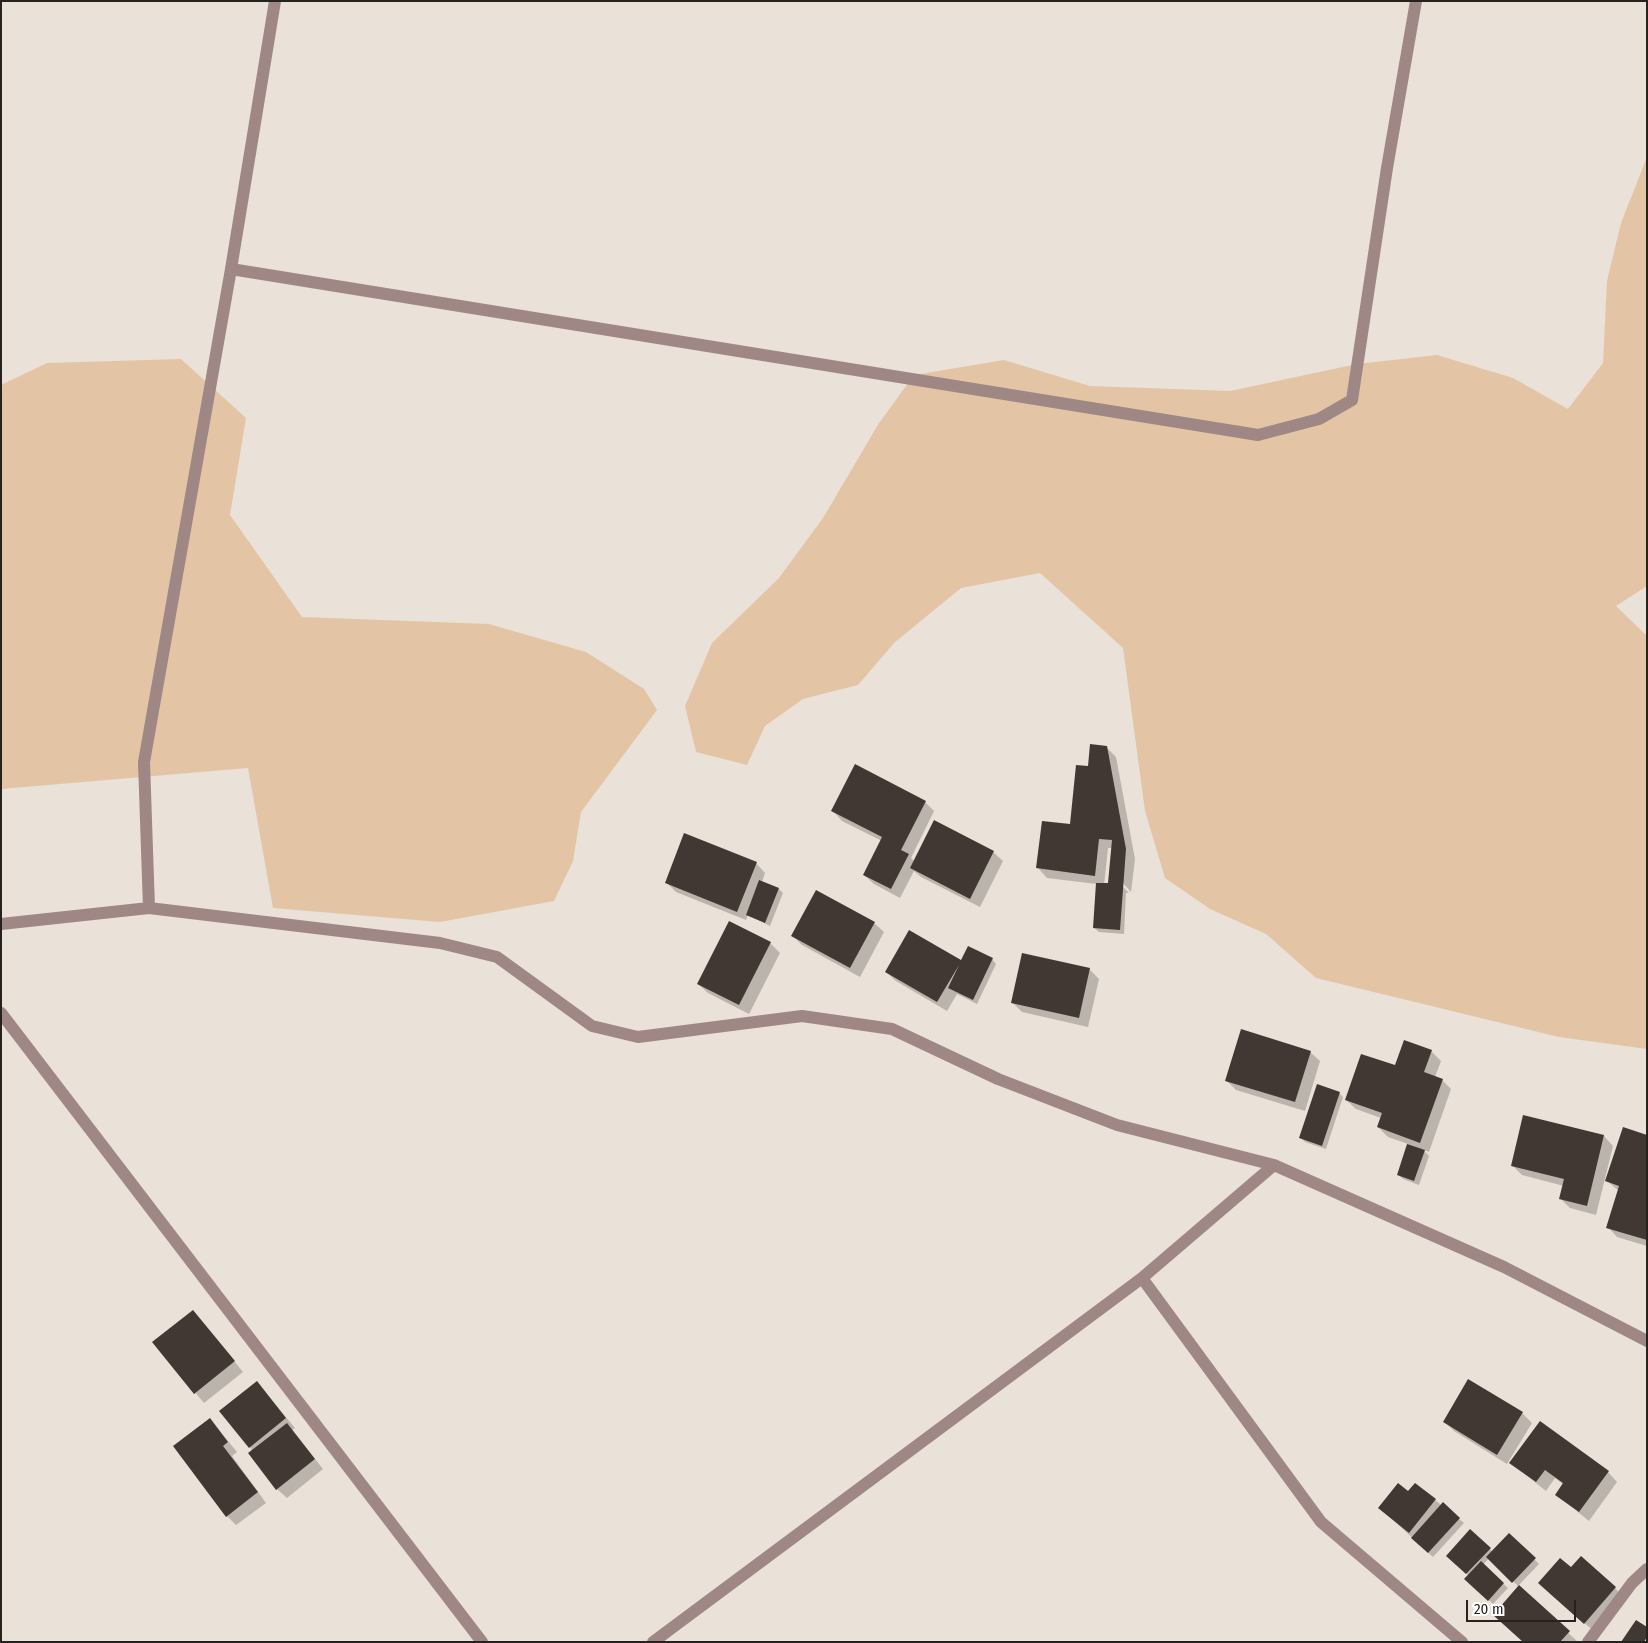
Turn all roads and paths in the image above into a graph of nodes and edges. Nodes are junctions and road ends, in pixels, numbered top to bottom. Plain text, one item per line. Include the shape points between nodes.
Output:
1 (275, 1) edge
2 (1416, 1) edge
3 (231, 269) junction
4 (149, 908) junction
5 (1, 924) edge
6 (1, 1013) edge
7 (1274, 1166) junction
8 (1142, 1278) junction
9 (1647, 1341) edge
10 (1647, 1570) edge
11 (482, 1642) edge
12 (653, 1642) edge
13 (1462, 1642) edge
14 (1588, 1642) edge

1 - 3 street
2 - 3 street via 1352,400 1319,419 1258,435
3 - 4 street via 144,762
4 - 5 street
4 - 7 street via 440,943 498,957 592,1026 638,1037 802,1016 892,1029 998,1079 1117,1125
6 - 11 street
7 - 8 street
7 - 9 street via 1504,1267
8 - 12 street
8 - 13 street via 1321,1522
10 - 14 street via 1632,1583

